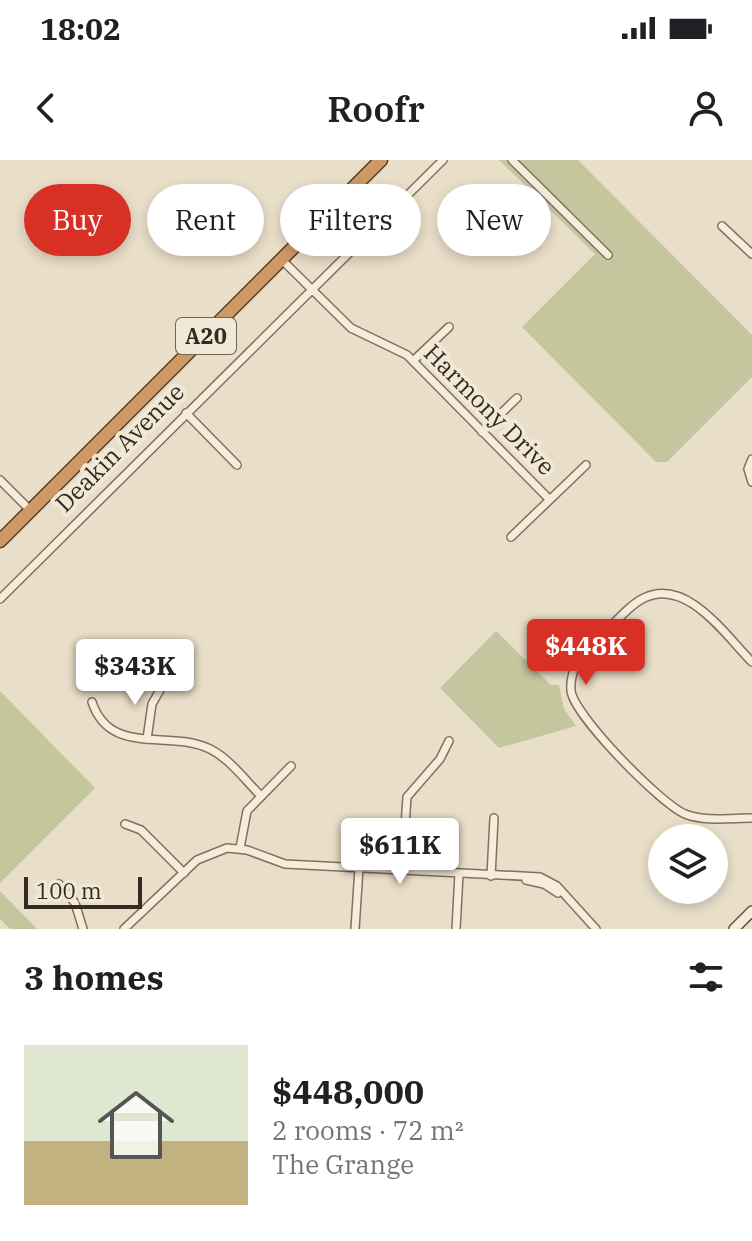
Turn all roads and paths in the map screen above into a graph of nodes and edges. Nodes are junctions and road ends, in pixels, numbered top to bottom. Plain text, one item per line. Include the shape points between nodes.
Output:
1 (381, 160) edge
2 (443, 160) edge
3 (512, 160) edge
4 (722, 226) dead end
5 (751, 252) edge
6 (608, 255) dead end
7 (282, 260) junction
8 (312, 289) junction
9 (449, 327) dead end
10 (413, 361) junction
11 (517, 398) dead end
12 (186, 413) junction
13 (482, 432) junction
14 (752, 459) edge
15 (237, 465) dead end
16 (586, 465) dead end
17 (0, 480) edge
18 (752, 482) edge
19 (549, 499) junction
20 (31, 511) junction
21 (511, 537) dead end
22 (0, 541) edge
23 (0, 599) edge
24 (752, 662) edge
25 (160, 690) dead end
26 (92, 702) dead end
27 (147, 739) junction
28 (449, 741) dead end
29 (291, 766) dead end
30 (261, 796) junction
31 (494, 818) dead end
32 (752, 818) edge
33 (125, 824) dead end
34 (240, 848) junction
35 (359, 868) junction
36 (402, 871) junction
37 (184, 873) junction
38 (459, 874) junction
39 (491, 876) junction
40 (59, 884) dead end
41 (752, 911) edge
42 (83, 929) edge
43 (124, 929) edge
44 (355, 929) edge
45 (456, 929) edge
46 (596, 929) edge
47 (734, 929) edge

1 - 7 highway, Deakin Avenue / A20
2 - 8 street, Deakin Avenue
3 - 6 street
4 - 5 street
7 - 8 street, Harmony Drive
7 - 20 highway, Deakin Avenue / A20
8 - 10 street, Harmony Drive via 351,328 400,349
8 - 12 street, Deakin Avenue
9 - 10 street
10 - 13 street, Harmony Drive
11 - 13 street
12 - 15 street
12 - 23 street, Deakin Avenue
13 - 19 street, Harmony Drive
14 - 18 street
16 - 19 street
17 - 20 street
19 - 21 street, Harmony Drive
20 - 22 highway, Deakin Avenue / A20
24 - 32 street via 691,602 674,594 655,594 638,601 581,657 570,690 581,716 672,807 700,818
25 - 27 street via 152,704
26 - 27 street via 110,731
27 - 30 street via 210,749
28 - 36 street via 407,797
29 - 30 street
30 - 34 street via 245,816
31 - 39 street
33 - 37 street via 141,830
34 - 35 street via 285,864
34 - 37 street via 208,853
35 - 36 street
35 - 44 street
36 - 38 street
37 - 43 street
38 - 39 street
38 - 45 street
39 - 46 street via 544,884
40 - 42 street via 75,903
41 - 47 street

